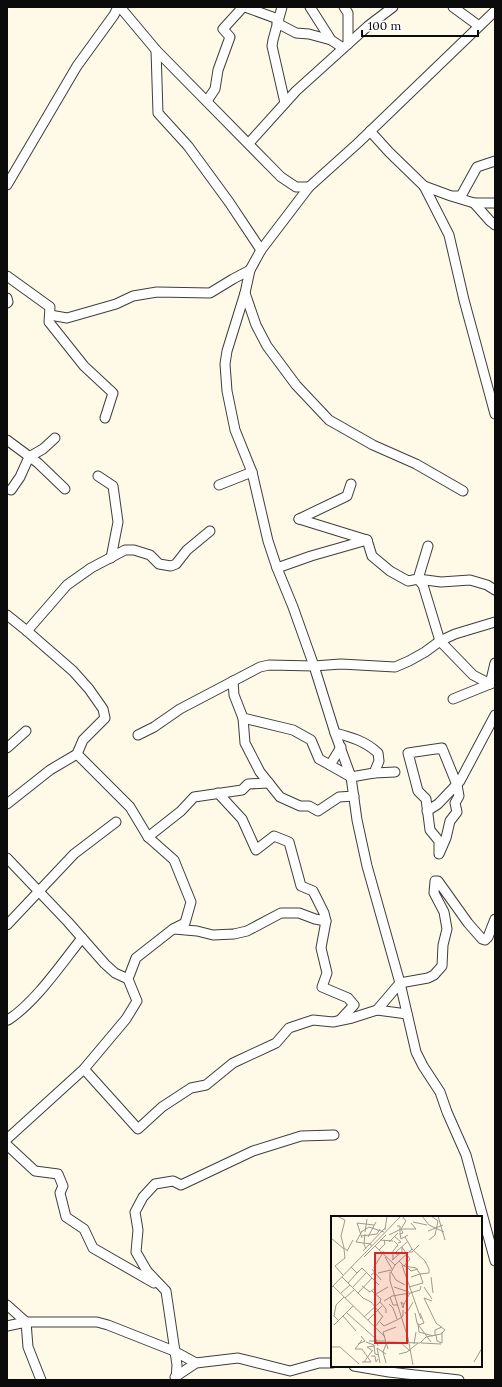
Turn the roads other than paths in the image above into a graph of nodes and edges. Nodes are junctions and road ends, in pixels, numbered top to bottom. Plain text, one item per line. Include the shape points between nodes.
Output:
1 (244, 7) edge
2 (282, 7) edge
3 (310, 7) edge
4 (344, 7) edge
5 (393, 7) edge
6 (454, 7) edge
7 (123, 8) edge
8 (495, 11) edge
9 (278, 21) junction
10 (479, 26) junction
11 (332, 40) junction
12 (346, 46) junction
13 (156, 50) junction
14 (206, 101) junction
15 (285, 103) junction
16 (370, 131) junction
17 (249, 143) junction
18 (495, 161) edge
19 (7, 185) edge
20 (424, 186) junction
21 (309, 187) junction
22 (451, 196) junction
23 (474, 203) junction
24 (495, 203) edge
25 (495, 225) edge
26 (261, 250) junction
27 (250, 270) junction
28 (7, 276) edge
29 (245, 293) junction
30 (7, 298) edge
31 (7, 303) edge
32 (50, 315) junction
33 (495, 414) edge
34 (105, 418) dead end
35 (55, 438) dead end
36 (7, 440) edge
37 (29, 457) junction
38 (252, 472) junction
39 (98, 476) dead end
40 (351, 484) dead end
41 (219, 485) dead end
42 (65, 489) dead end
43 (11, 490) dead end
44 (463, 491) dead end
45 (210, 531) dead end
46 (114, 540) junction
47 (367, 540) junction
48 (428, 546) dead end
49 (126, 550) junction
50 (111, 558) junction
51 (277, 568) junction
52 (418, 579) junction
53 (495, 590) edge
54 (7, 615) edge
55 (495, 622) edge
56 (27, 631) junction
57 (440, 641) junction
58 (495, 663) edge
59 (314, 666) junction
60 (232, 681) junction
61 (493, 683) edge
62 (454, 699) dead end
63 (243, 718) junction
64 (494, 719) edge
65 (26, 731) dead end
66 (335, 733) junction
67 (138, 735) dead end
68 (341, 747) junction
69 (7, 748) edge
70 (77, 754) junction
71 (330, 765) junction
72 (395, 772) dead end
73 (374, 773) junction
74 (351, 778) junction
75 (269, 783) junction
76 (457, 785) junction
77 (218, 793) junction
78 (354, 796) junction
79 (7, 804) edge
80 (427, 811) junction
81 (116, 822) dead end
82 (148, 837) junction
83 (7, 858) edge
84 (39, 891) junction
85 (495, 919) edge
86 (326, 921) junction
87 (7, 925) edge
88 (173, 929) junction
89 (82, 938) junction
90 (128, 979) junction
91 (400, 983) junction
92 (377, 1010) junction
93 (407, 1014) junction
94 (7, 1019) edge
95 (340, 1020) junction
96 (84, 1069) junction
97 (334, 1135) dead end
98 (7, 1139) edge
99 (10, 1148) edge
100 (7, 1159) edge
101 (495, 1261) edge
102 (166, 1291) junction
103 (7, 1305) edge
104 (26, 1322) junction
105 (7, 1326) edge
106 (174, 1351) junction
107 (196, 1363) junction
108 (331, 1363) edge
109 (360, 1367) edge
110 (383, 1371) junction
111 (175, 1378) edge
112 (41, 1380) edge
113 (394, 1380) edge
114 (459, 1380) edge

1 - 9 street
1 - 14 street via 223,29 230,37 218,70 215,89
2 - 9 street
3 - 11 street
4 - 12 street via 348,13
5 - 12 street
6 - 10 street
7 - 13 street
7 - 19 street via 114,15 77,66
8 - 10 street
9 - 11 street via 296,33
9 - 15 street via 272,46
10 - 16 street
11 - 12 street
12 - 15 street
13 - 14 street
13 - 26 street via 158,113 188,146
14 - 17 street
15 - 17 street
16 - 20 street
16 - 21 street
17 - 21 street via 281,176 296,187
18 - 22 street via 477,167 461,196
20 - 22 street
20 - 33 street via 449,235
21 - 26 street
22 - 23 street
23 - 24 street
23 - 25 street
26 - 27 street
27 - 29 street
27 - 32 street via 210,294 157,292 133,296 116,304 67,318
28 - 32 street via 50,308
29 - 38 street via 227,352 225,378 235,430
29 - 44 street via 266,346 296,385 329,420
30 - 31 street
32 - 34 street via 49,322 84,366 113,393
35 - 37 street
36 - 37 street
37 - 42 street
37 - 43 street
38 - 41 street
38 - 51 street
39 - 46 street via 113,486 118,522
40 - 47 street via 347,496 299,519
45 - 49 street via 171,566 159,564 150,555
46 - 49 street
46 - 50 street
47 - 51 street
47 - 52 street via 372,556 390,571 408,581
48 - 52 street
49 - 50 street
50 - 56 street via 67,585
51 - 59 street
52 - 53 street via 441,582 470,580
52 - 57 street via 423,585
54 - 56 street
55 - 57 street
56 - 70 street via 73,671 103,709 105,718 84,740
57 - 59 street via 426,652 395,667 341,664
57 - 61 street via 473,675
58 - 61 street
59 - 60 street via 266,665
59 - 66 street
60 - 63 street via 234,696
60 - 67 street
61 - 62 street
63 - 71 street via 293,730 311,740 319,759
63 - 75 street via 245,744
64 - 76 street
65 - 69 street
66 - 68 street
66 - 73 street via 364,742 378,753 379,760
68 - 71 street
68 - 74 street
70 - 79 street via 50,770
70 - 82 street via 130,807
71 - 74 street
72 - 73 street
73 - 74 street
74 - 78 street
75 - 77 street via 248,784 242,790
75 - 78 street via 280,797 318,811 339,797
76 - 80 street
76 - 80 street via 457,812 450,821 446,838 438,854 438,841 430,830
76 - 80 street via 442,748 408,753 418,790 426,799
77 - 82 street via 194,797 181,811
77 - 86 street via 242,819 256,850 274,836 289,842 301,886 313,891
78 - 91 street via 367,866
81 - 84 street via 74,854
82 - 88 street via 174,860 191,902 185,923
83 - 84 street
84 - 87 street
84 - 89 street
85 - 91 street via 488,937 482,939 438,881 435,881 434,893 444,912 447,929 442,966 428,978
86 - 88 street via 299,913 281,913 247,931 234,934 213,935
86 - 95 street via 321,948 327,973 322,987 348,998 354,1005
88 - 90 street via 136,958
89 - 90 street via 114,973
89 - 94 street via 45,986 18,1013
90 - 96 street via 137,1001 126,1019
91 - 92 street
91 - 93 street
92 - 93 street
92 - 95 street
93 - 101 street via 417,1055 440,1092 466,1155
95 - 96 street via 313,1020 289,1028 276,1043 233,1063 206,1085 191,1088 162,1107 138,1129
96 - 98 street
97 - 102 street via 300,1136 253,1151 180,1185 173,1181 155,1184 143,1197 135,1212 138,1230 136,1252 147,1271
99 - 100 street
99 - 102 street via 35,1171 58,1174 63,1186 60,1193 66,1216 84,1230 93,1248
102 - 106 street
103 - 104 street
104 - 105 street
104 - 106 street via 96,1322
104 - 112 street via 28,1347
106 - 107 street
106 - 111 street via 177,1365
107 - 108 street via 238,1358 290,1371 319,1363
107 - 111 street
109 - 110 street
110 - 113 street
110 - 114 street

